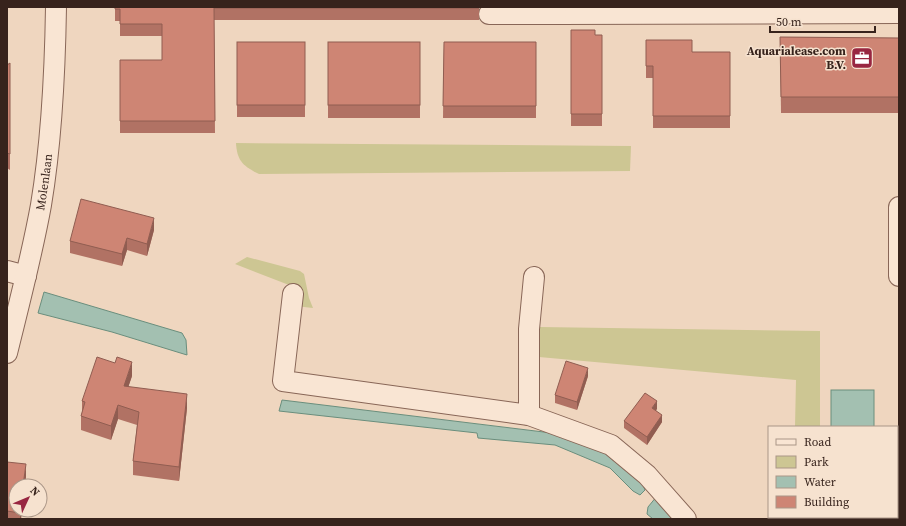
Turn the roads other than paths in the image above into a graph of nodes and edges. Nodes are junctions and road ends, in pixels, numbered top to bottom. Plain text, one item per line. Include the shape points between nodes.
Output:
1 (56, 7) edge
2 (551, 10) edge
3 (899, 13) edge
4 (489, 14) dead end
5 (899, 207) edge
6 (7, 271) edge
7 (26, 276) junction
8 (899, 276) edge
9 (534, 277) dead end
10 (293, 294) dead end
11 (7, 353) edge
12 (528, 416) junction
13 (686, 519) edge

1 - 7 street, Molenlaan via 55,84 49,146 41,204
2 - 3 street
2 - 4 street
5 - 8 street
6 - 7 street
7 - 11 street, Molenlaan
9 - 12 street via 529,329
10 - 12 street via 283,381
12 - 13 street via 611,445 647,475

